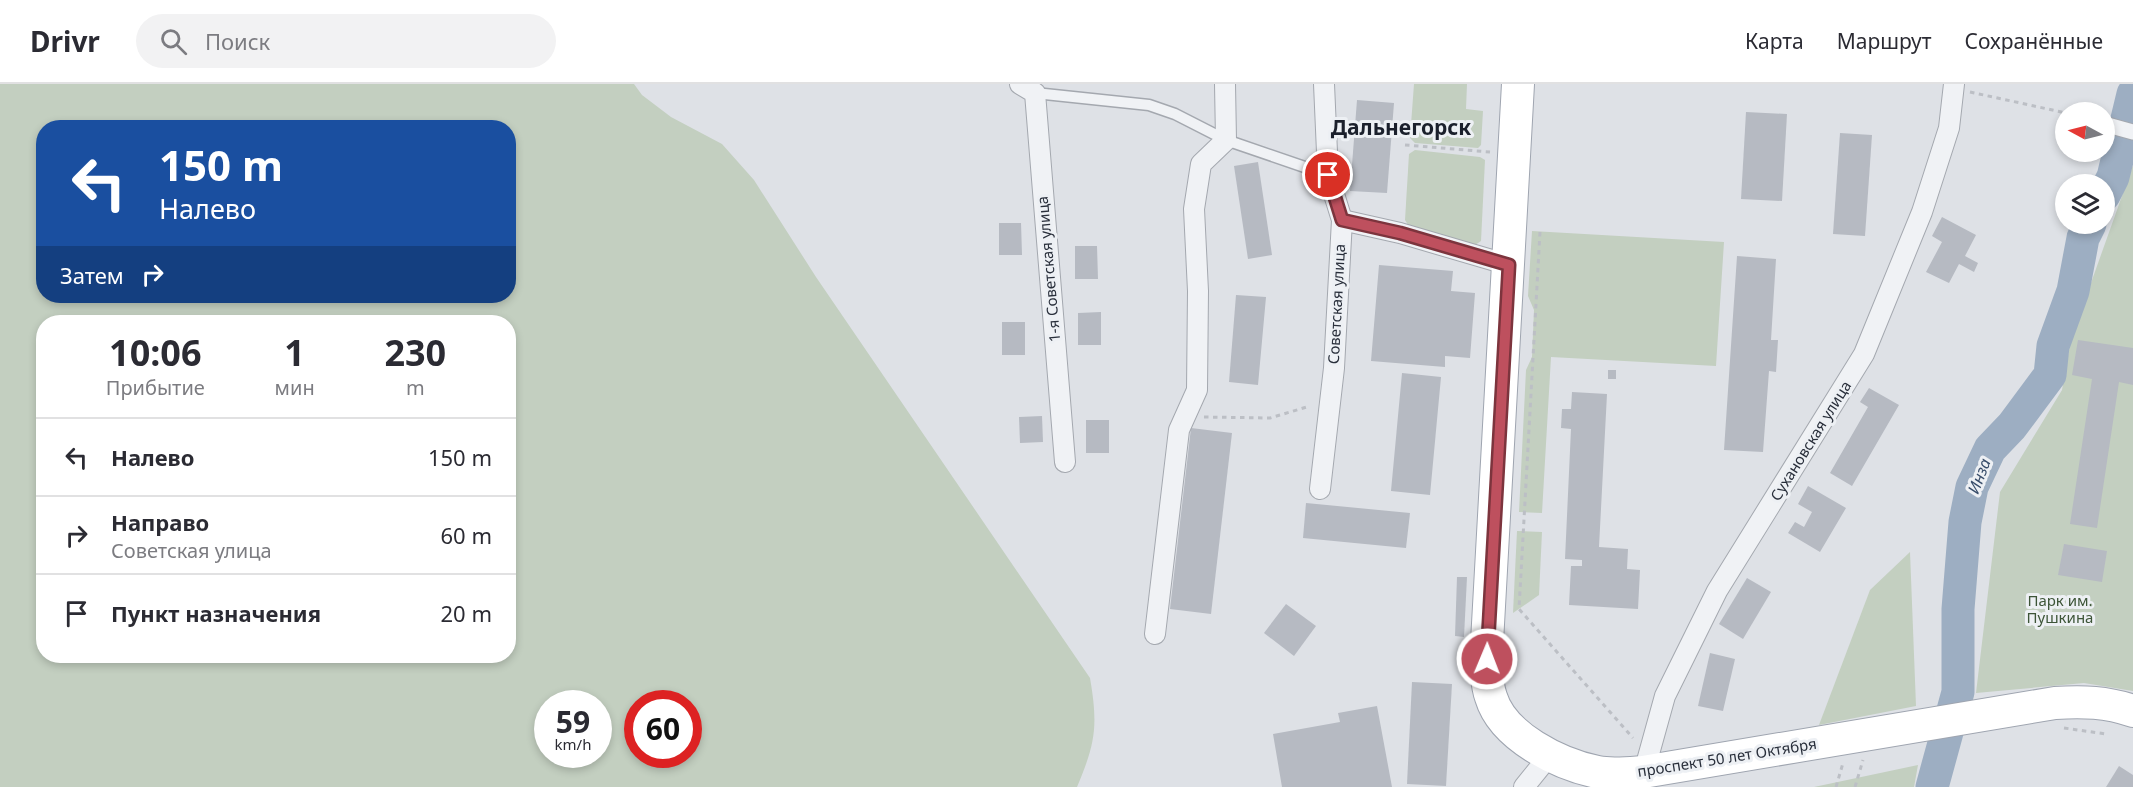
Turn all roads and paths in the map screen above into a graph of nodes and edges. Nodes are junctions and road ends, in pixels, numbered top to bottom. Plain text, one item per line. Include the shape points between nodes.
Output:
1 (1225, 84) edge
2 (1324, 84) edge
3 (1518, 84) edge
4 (1954, 86) edge
5 (1027, 89) edge
6 (2055, 110) edge
7 (2115, 127) edge
8 (2133, 132) edge
9 (1226, 140) junction
10 (1406, 145) dead end
11 (1490, 152) dead end
12 (1328, 175) junction
13 (1342, 220) junction
14 (1509, 265) junction
15 (1331, 400) junction
16 (1185, 417) junction
17 (1065, 462) dead end
18 (1320, 489) dead end
19 (1155, 634) dead end
20 (2133, 711) edge
21 (1549, 756) junction
22 (1642, 780) edge
23 (1524, 787) edge
24 (1836, 787) edge
25 (1855, 787) edge

1 - 9 street
2 - 12 street, Советская улица
3 - 14 main road, проспект 50 лет Октября
4 - 6 path
4 - 22 street, Сухановская улица via 1949,128 1922,212 1864,354 1717,591 1665,696
5 - 9 lane via 1149,105
5 - 17 street, 1-я Советская улица
7 - 8 street
9 - 12 lane
9 - 16 street via 1201,164 1194,209 1197,390
10 - 11 path
12 - 13 street, Советская улица
13 - 14 street
13 - 15 street, Советская улица
14 - 21 main road, проспект 50 лет Октября via 1487,676 1491,699 1512,729
15 - 16 path via 1270,417
15 - 18 street, Советская улица
16 - 19 street via 1179,430
20 - 22 main road, проспект 50 лет Октября via 2081,701 2055,703
21 - 22 main road, проспект 50 лет Октября via 1599,773
21 - 23 street
24 - 25 path via 1843,763 1863,760

